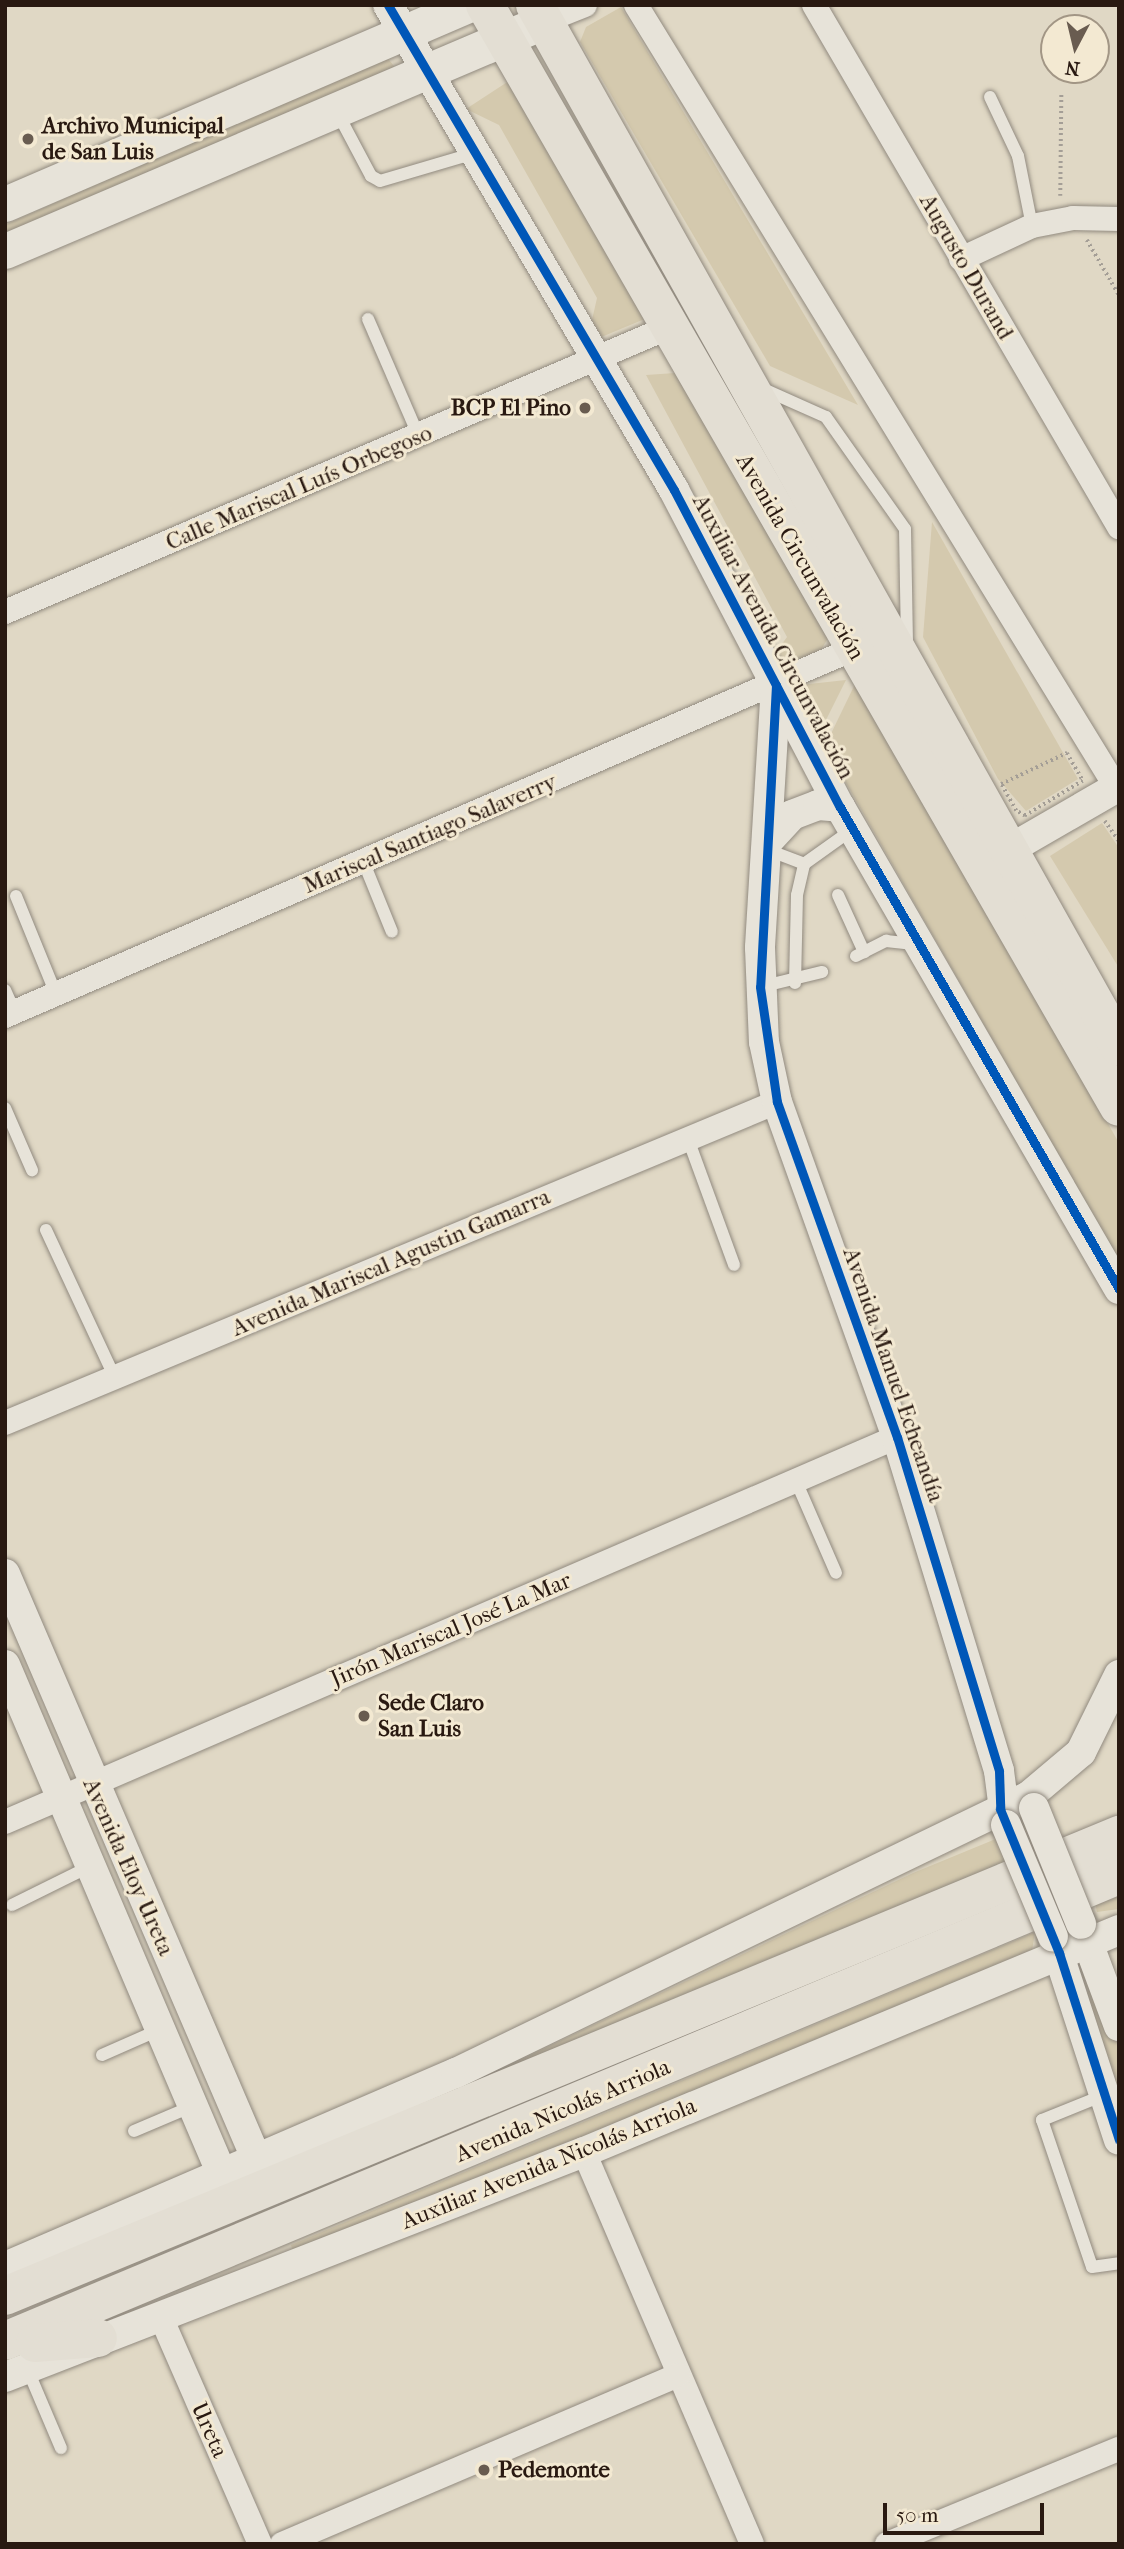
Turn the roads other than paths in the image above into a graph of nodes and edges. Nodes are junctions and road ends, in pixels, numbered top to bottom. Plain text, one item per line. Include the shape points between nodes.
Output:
1 (468, 5) edge
2 (485, 5) edge
3 (584, 5) edge
4 (636, 5) edge
5 (826, 10) edge
6 (540, 13) edge
7 (396, 19) edge
8 (503, 39) junction
9 (426, 71) junction
10 (990, 97) dead end
11 (335, 108) junction
12 (475, 153) junction
13 (5, 204) edge
14 (1119, 219) edge
15 (1032, 226) junction
16 (5, 251) edge
17 (961, 259) junction
18 (368, 319) dead end
19 (667, 328) junction
20 (598, 361) junction
21 (749, 382) junction
22 (419, 438) junction
23 (1119, 527) edge
24 (5, 612) edge
25 (853, 649) junction
26 (907, 674) junction
27 (776, 685) junction
28 (1118, 789) edge
29 (847, 818) junction
30 (768, 845) junction
31 (993, 859) junction
32 (364, 863) junction
33 (804, 864) junction
34 (838, 895) dead end
35 (16, 897) dead end
36 (392, 932) dead end
37 (920, 946) junction
38 (822, 972) dead end
39 (795, 983) junction
40 (760, 987) junction
41 (56, 994) junction
42 (9, 1006) edge
43 (1119, 1046) edge
44 (777, 1102) junction
45 (1119, 1107) edge
46 (5, 1108) edge
47 (688, 1139) junction
48 (32, 1170) dead end
49 (46, 1230) dead end
50 (734, 1265) dead end
51 (1119, 1289) edge
52 (115, 1378) junction
53 (5, 1423) edge
54 (897, 1437) junction
55 (796, 1481) junction
56 (836, 1573) dead end
57 (5, 1574) edge
58 (5, 1665) edge
59 (1119, 1675) edge
60 (54, 1693) junction
61 (22, 1706) junction
62 (999, 1771) junction
63 (92, 1785) junction
64 (61, 1798) junction
65 (1031, 1802) junction
66 (1003, 1817) junction
67 (5, 1822) edge
68 (1119, 1835) edge
69 (89, 1867) junction
70 (1119, 1875) edge
71 (143, 1900) junction
72 (12, 1905) dead end
73 (111, 1915) junction
74 (1119, 1930) edge
75 (1085, 1932) junction
76 (1056, 1945) junction
77 (1119, 2026) edge
78 (160, 2029) junction
79 (102, 2055) dead end
80 (217, 2069) junction
81 (188, 2095) junction
82 (1104, 2095) junction
83 (134, 2130) dead end
84 (1119, 2140) edge
85 (584, 2152) junction
86 (256, 2158) junction
87 (221, 2172) junction
88 (1119, 2263) edge
89 (5, 2267) edge
90 (5, 2296) edge
91 (160, 2315) junction
92 (99, 2338) joint
93 (11, 2358) edge
94 (679, 2375) junction
95 (61, 2448) dead end
96 (1119, 2449) edge
97 (260, 2544) edge
98 (282, 2544) edge
99 (752, 2544) edge
100 (887, 2544) edge

1 - 7 main road
2 - 8 main road, Avenida Circunvalación
3 - 6 street
4 - 28 street
5 - 17 street, Augusto Durand
6 - 8 main road
6 - 21 main road, Avenida Circunvalación
7 - 9 street, Auxiliar Avenida Circunvalación
7 - 13 main road
8 - 9 main road
8 - 19 main road, Avenida Circunvalación
9 - 11 main road
9 - 12 street, Auxiliar Avenida Circunvalación
10 - 15 lane via 1018,156
11 - 12 lane via 371,176 380,181
11 - 16 main road
12 - 20 street, Auxiliar Avenida Circunvalación
14 - 15 street via 1067,219
15 - 17 street
17 - 23 street, Augusto Durand
18 - 22 lane
19 - 20 street, Calle Mariscal Luís Orbegoso
19 - 25 main road, Avenida Circunvalación
20 - 22 street, Calle Mariscal Luís Orbegoso
20 - 27 street, Auxiliar Avenida Circunvalación
21 - 26 main road, Avenida Circunvalación
21 - 26 lane via 826,416 905,529
22 - 24 street, Calle Mariscal Luís Orbegoso
25 - 27 street, Mariscal Santiago Salaverry
25 - 31 main road, Avenida Circunvalación
26 - 31 main road, Avenida Circunvalación
27 - 29 street, Auxiliar Avenida Circunvalación
27 - 30 street, Avenida Manuel Echeandía
27 - 32 street, Mariscal Santiago Salaverry
28 - 31 street
29 - 30 street via 818,804 792,815
29 - 33 lane via 819,858
29 - 37 street, Auxiliar Avenida Circunvalación
30 - 33 lane
30 - 40 street, Avenida Manuel Echeandía
31 - 43 main road, Avenida Circunvalación
31 - 45 main road, Avenida Circunvalación
32 - 36 lane
32 - 41 street, Mariscal Santiago Salaverry
33 - 39 lane via 797,895
34 - 37 lane via 860,954 897,940
35 - 41 lane
37 - 51 street, Auxiliar Avenida Circunvalación
38 - 39 lane
39 - 40 lane
40 - 44 street, Avenida Manuel Echeandía
41 - 42 street, Mariscal Santiago Salaverry
44 - 47 street, Avenida Mariscal Agustin Gamarra
44 - 54 street, Avenida Manuel Echeandía
46 - 48 lane
47 - 50 lane
47 - 52 street, Avenida Mariscal Agustin Gamarra
49 - 52 lane
52 - 53 street, Avenida Mariscal Agustin Gamarra
54 - 55 street, Jirón Mariscal José La Mar
54 - 62 street, Avenida Manuel Echeandía
55 - 56 lane
55 - 63 street, Jirón Mariscal José La Mar
57 - 60 street, Avenida Eloy Ureta
58 - 61 street, Avenida Eloy Ureta
59 - 65 street via 1081,1752
60 - 61 street
60 - 63 street, Avenida Eloy Ureta
61 - 64 street, Avenida Eloy Ureta
62 - 65 street
62 - 66 street, Avenida Manuel Echeandía
63 - 64 street, Jirón Mariscal José La Mar
63 - 71 street, Avenida Eloy Ureta
64 - 67 street, Jirón Mariscal José La Mar
64 - 69 street, Avenida Eloy Ureta
65 - 66 street
65 - 75 street, bridge
66 - 76 street, Avenida Manuel Echeandía, bridge
66 - 86 street via 645,1986
68 - 90 main road, Avenida Nicolás Arriola
69 - 72 lane
69 - 73 street, Avenida Eloy Ureta
70 - 93 main road, Avenida Nicolás Arriola
71 - 73 street
71 - 80 street, Avenida Eloy Ureta
73 - 78 street, Avenida Eloy Ureta
74 - 75 street
75 - 76 street, Auxiliar Avenida Nicolás Arriola
75 - 77 street
76 - 82 street, Avenida Manuel Echeandía
76 - 85 street, Auxiliar Avenida Nicolás Arriola
78 - 79 lane
78 - 81 street, Avenida Eloy Ureta
80 - 81 street
80 - 86 street, Avenida Eloy Ureta
81 - 83 lane
81 - 87 street, Avenida Eloy Ureta
82 - 84 street, Avenida Manuel Echeandía
82 - 88 lane via 1042,2120 1092,2267 1097,2272
85 - 91 street, Auxiliar Avenida Nicolás Arriola
85 - 94 street
86 - 87 street
87 - 89 street
91 - 92 street, Auxiliar Avenida Nicolás Arriola
91 - 97 street, Ureta
92 - 93 main road
93 - 95 lane
94 - 98 street
94 - 99 street
96 - 100 street

